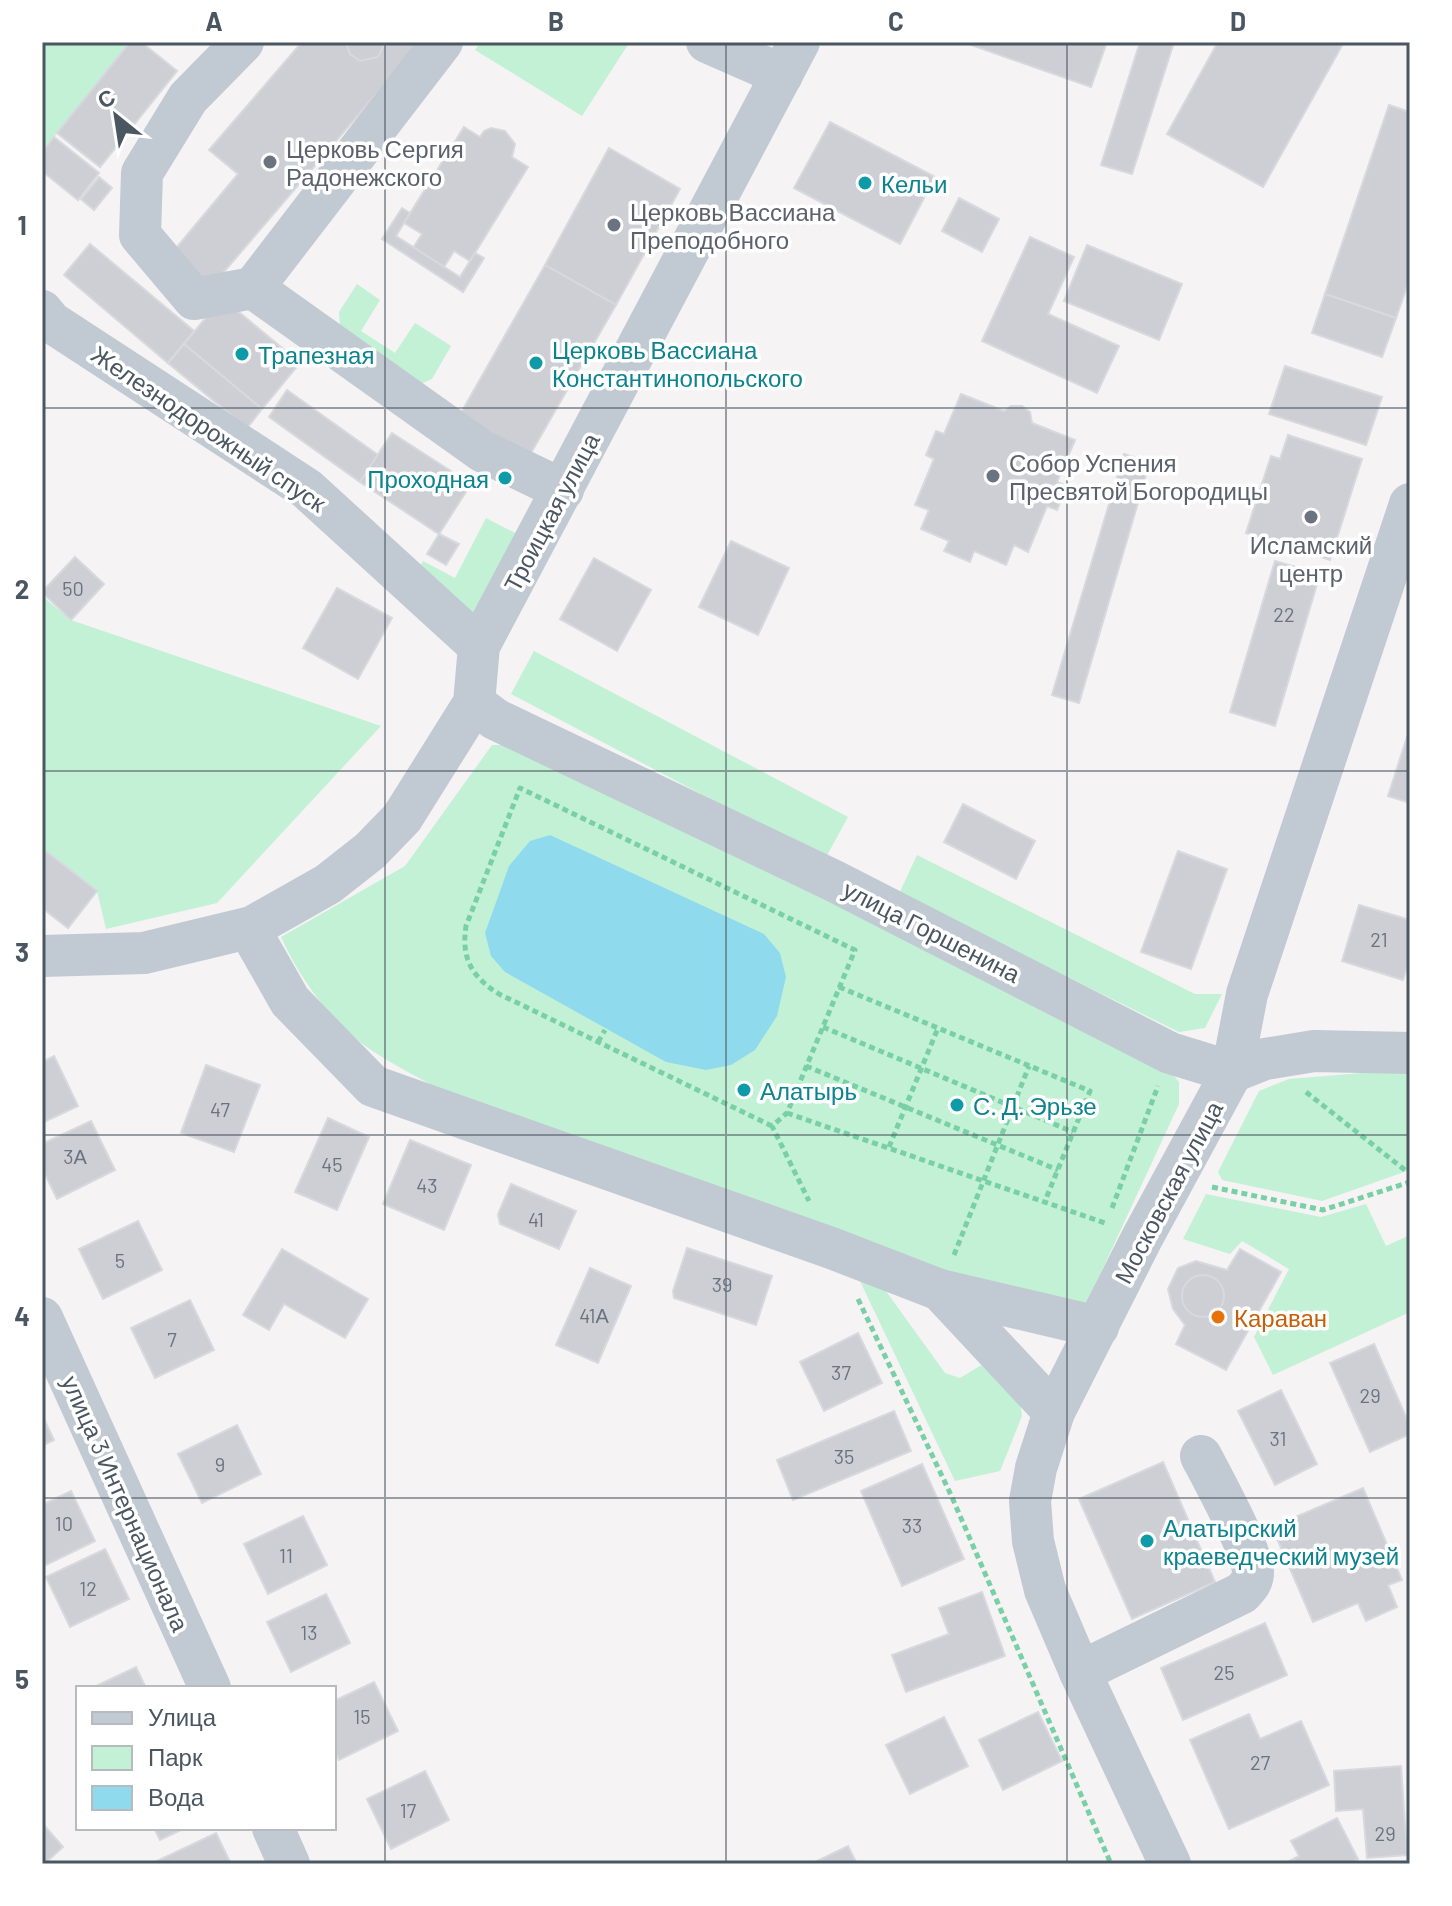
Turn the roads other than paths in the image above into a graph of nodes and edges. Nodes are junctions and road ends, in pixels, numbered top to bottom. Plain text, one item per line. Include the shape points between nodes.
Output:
1 (243, 42) edge
2 (442, 42) edge
3 (707, 42) edge
4 (791, 59) edge
5 (253, 288) junction
6 (42, 311) edge
7 (563, 490) junction
8 (1410, 504) edge
9 (479, 646) junction
10 (474, 703) junction
11 (252, 927) junction
12 (42, 956) edge
13 (1410, 1053) edge
14 (1248, 1066) junction
15 (940, 1290) junction
16 (42, 1318) edge
17 (1098, 1327) junction
18 (1054, 1412) junction
19 (1201, 1456) dead end
20 (1080, 1672) junction
21 (209, 1686) edge
22 (274, 1830) edge
23 (289, 1864) edge
24 (1170, 1864) edge

1 - 5 street via 188,98 142,173 140,235 194,299
2 - 5 street
3 - 4 street
4 - 7 street, Троицкая улица
5 - 7 street via 482,451
6 - 9 street, Железнодорожный спуск via 51,322 307,489
7 - 9 street, Троицкая улица
8 - 14 street, Московская улица via 1247,994
9 - 10 street, Троицкая улица
10 - 11 street, Троицкая улица via 402,818 370,851 328,884
10 - 14 street, улица Горшенина via 495,719 834,881 1170,1053
11 - 12 street, Троицкая улица via 144,953
11 - 15 street via 290,1001 373,1086
13 - 14 street, улица Горшенина via 1314,1051
14 - 17 street, Московская улица via 1142,1238
15 - 17 street
15 - 18 street
16 - 21 street, улица 3 Интернационала
17 - 18 street, Московская улица
18 - 20 street, Московская улица via 1030,1501 1033,1541 1045,1590
19 - 20 street via 1245,1547 1253,1570 1250,1584 1242,1593
20 - 24 street, Московская улица
22 - 23 street

